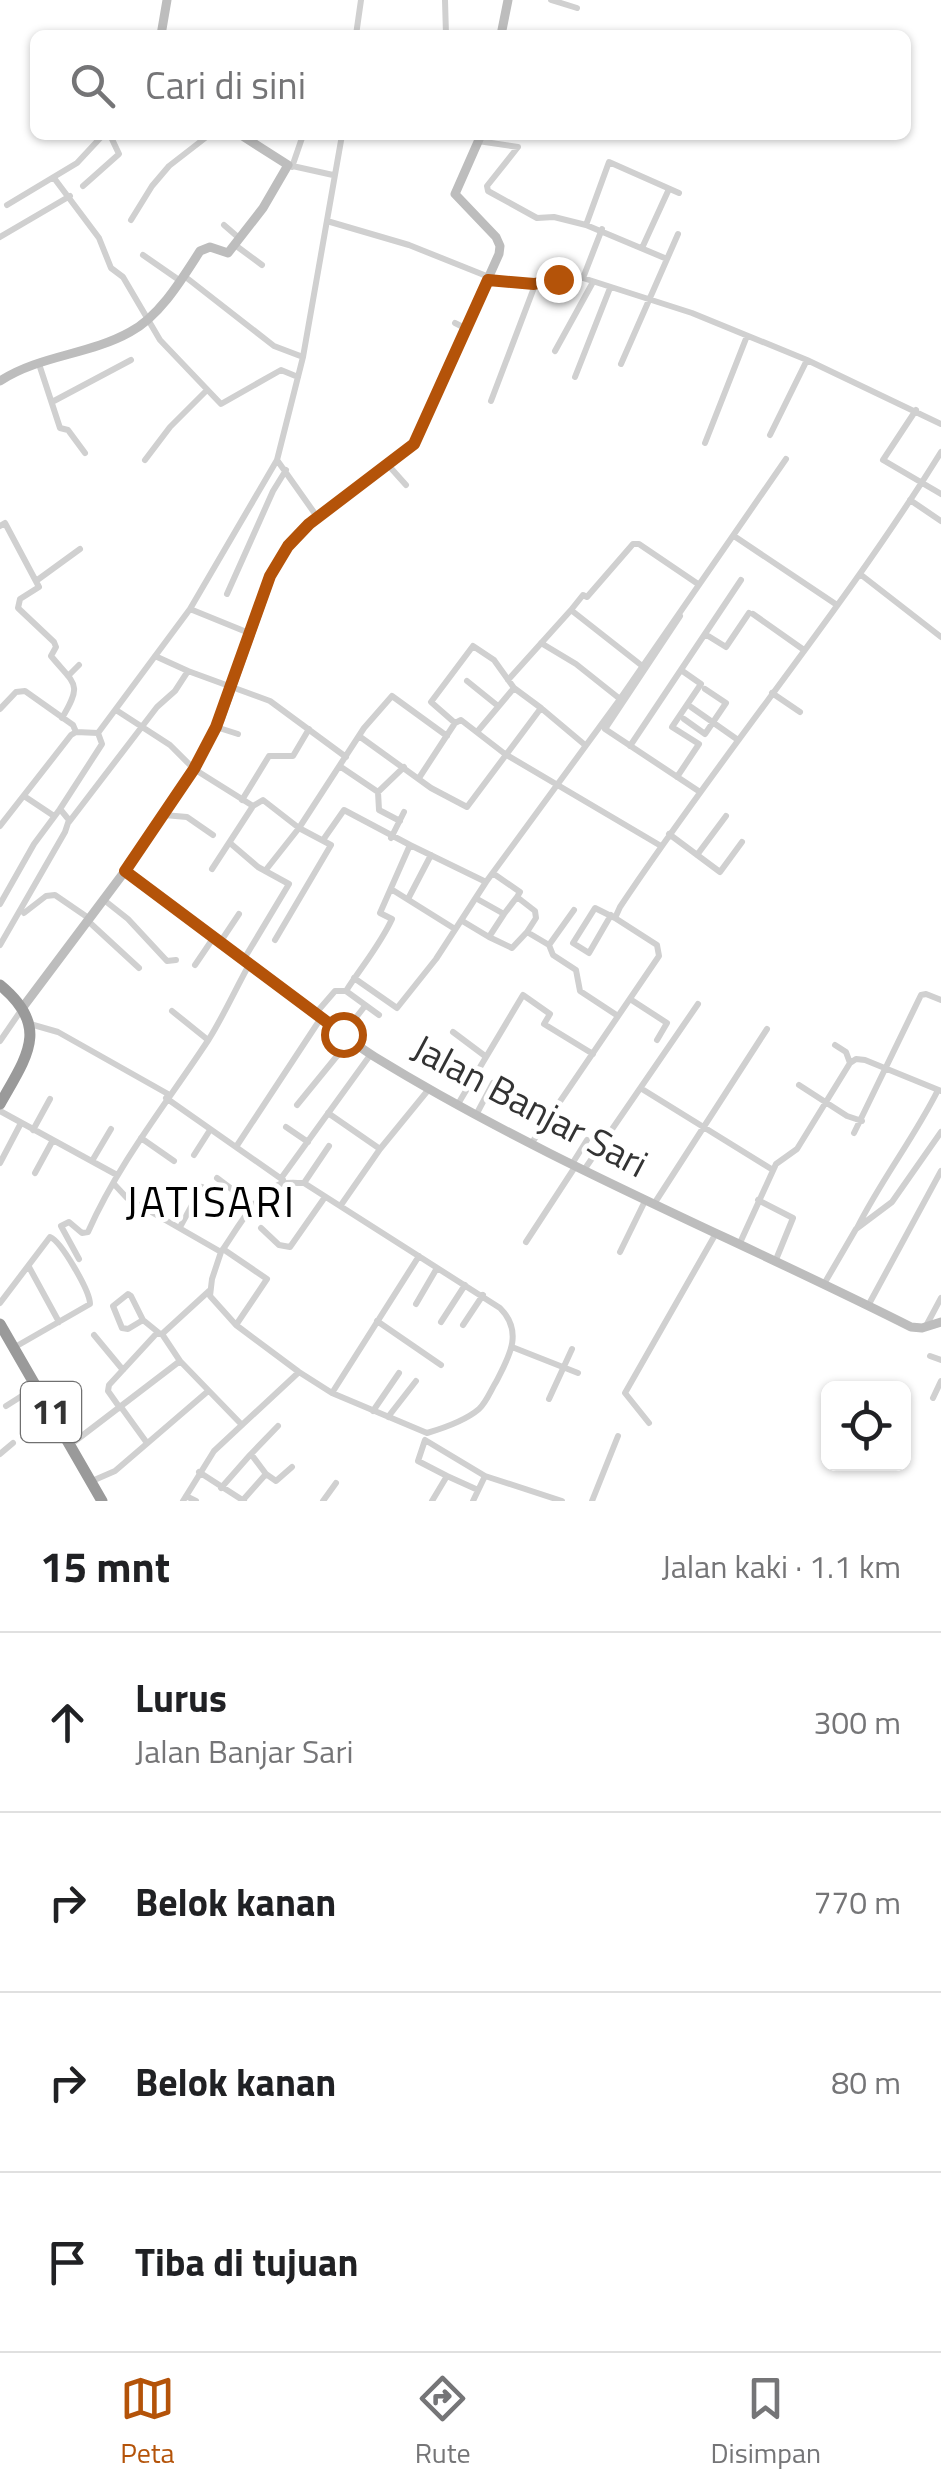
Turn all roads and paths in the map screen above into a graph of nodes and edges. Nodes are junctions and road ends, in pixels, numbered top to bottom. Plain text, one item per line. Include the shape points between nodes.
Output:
1 (167, 0) edge
2 (361, 0) edge
3 (445, 0) edge
4 (508, 0) edge
5 (551, 0) edge
6 (577, 8) dead end
7 (162, 30) edge
8 (357, 30) edge
9 (446, 30) edge
10 (502, 30) edge
11 (101, 140) edge
12 (109, 140) edge
13 (203, 140) edge
14 (250, 140) edge
15 (301, 140) edge
16 (341, 140) edge
17 (478, 140) edge
18 (488, 140) edge
19 (290, 166) junction
20 (333, 175) junction
21 (54, 178) junction
22 (83, 186) dead end
23 (668, 188) junction
24 (679, 193) dead end
25 (70, 196) junction
26 (7, 205) dead end
27 (131, 220) dead end
28 (327, 221) junction
29 (586, 224) junction
30 (224, 225) dead end
31 (602, 230) junction
32 (678, 234) dead end
33 (0, 237) edge
34 (237, 242) junction
35 (642, 248) junction
36 (307, 250) dead end
37 (142, 256) dead end
38 (320, 256) junction
39 (667, 259) junction
40 (262, 265) dead end
41 (181, 278) junction
42 (488, 278) junction
43 (584, 278) junction
44 (593, 282) junction
45 (534, 284) junction
46 (610, 288) junction
47 (647, 301) junction
48 (150, 318) junction
49 (747, 336) junction
50 (554, 351) dead end
51 (304, 357) junction
52 (131, 360) dead end
53 (807, 360) junction
54 (38, 362) junction
55 (621, 364) dead end
56 (298, 377) junction
57 (575, 377) dead end
58 (0, 381) edge
59 (207, 390) junction
60 (491, 401) dead end
61 (52, 402) junction
62 (916, 410) junction
63 (941, 424) edge
64 (770, 434) dead end
65 (705, 443) dead end
66 (941, 452) edge
67 (85, 453) dead end
68 (786, 458) dead end
69 (145, 460) dead end
70 (277, 460) junction
71 (389, 466) junction
72 (286, 470) junction
73 (922, 482) junction
74 (406, 484) dead end
75 (941, 494) edge
76 (910, 500) junction
77 (318, 518) junction
78 (2, 521) edge
79 (941, 521) edge
80 (734, 536) junction
81 (80, 549) dead end
82 (860, 574) junction
83 (741, 580) dead end
84 (36, 581) junction
85 (698, 584) junction
86 (226, 594) dead end
87 (692, 599) dead end
88 (838, 605) junction
89 (190, 609) junction
90 (571, 610) junction
91 (249, 633) junction
92 (705, 634) junction
93 (941, 637) edge
94 (541, 642) junction
95 (804, 650) junction
96 (155, 656) junction
97 (79, 665) dead end
98 (641, 665) junction
99 (681, 670) junction
100 (188, 671) junction
101 (68, 676) junction
102 (508, 680) junction
103 (467, 681) dead end
104 (230, 687) junction
105 (514, 688) junction
106 (705, 689) dead end
107 (772, 693) junction
108 (620, 698) junction
109 (498, 706) junction
110 (691, 707) dead end
111 (541, 708) junction
112 (0, 710) edge
113 (116, 710) junction
114 (800, 712) dead end
115 (62, 718) junction
116 (684, 719) dead end
117 (713, 722) junction
118 (456, 723) junction
119 (143, 726) junction
120 (216, 727) junction
121 (308, 730) junction
122 (76, 732) junction
123 (477, 732) junction
124 (98, 733) junction
125 (238, 734) dead end
126 (358, 736) junction
127 (447, 736) junction
128 (738, 740) junction
129 (584, 745) junction
130 (630, 746) junction
131 (504, 754) junction
132 (346, 758) junction
133 (341, 767) junction
134 (404, 767) junction
135 (194, 769) junction
136 (677, 777) junction
137 (418, 779) junction
138 (556, 786) junction
139 (378, 792) junction
140 (700, 792) junction
141 (24, 796) junction
142 (242, 800) junction
143 (253, 806) junction
144 (404, 812) dead end
145 (57, 813) junction
146 (164, 815) junction
147 (726, 816) dead end
148 (400, 821) junction
149 (69, 822) junction
150 (0, 826) edge
151 (299, 828) junction
152 (669, 834) junction
153 (214, 835) dead end
154 (392, 838) junction
155 (322, 840) junction
156 (742, 842) dead end
157 (230, 843) junction
158 (410, 846) junction
159 (660, 846) junction
160 (430, 854) junction
161 (697, 855) junction
162 (212, 869) dead end
163 (125, 871) junction
164 (265, 871) junction
165 (494, 874) dead end
166 (486, 882) junction
167 (289, 884) junction
168 (392, 889) junction
169 (304, 894) junction
170 (517, 897) junction
171 (408, 899) junction
172 (104, 900) junction
173 (479, 900) dead end
174 (0, 904) edge
175 (574, 910) dead end
176 (239, 914) dead end
177 (504, 914) junction
178 (18, 917) junction
179 (613, 917) junction
180 (89, 920) junction
181 (464, 922) dead end
182 (455, 929) junction
183 (527, 932) junction
184 (489, 937) junction
185 (218, 939) junction
186 (275, 940) dead end
187 (0, 945) edge
188 (549, 946) junction
189 (176, 960) dead end
190 (247, 961) junction
191 (195, 964) dead end
192 (140, 968) dead end
193 (354, 978) junction
194 (0, 985) edge
195 (346, 990) junction
196 (630, 999) junction
197 (941, 1000) edge
198 (698, 1004) dead end
199 (365, 1006) junction
200 (24, 1007) junction
201 (172, 1012) dead end
202 (379, 1015) dead end
203 (318, 1016) junction
204 (618, 1016) junction
205 (667, 1023) junction
206 (30, 1024) junction
207 (767, 1029) dead end
208 (681, 1030) junction
209 (453, 1032) dead end
210 (347, 1037) junction
211 (208, 1040) junction
212 (657, 1040) dead end
213 (0, 1041) edge
214 (836, 1046) dead end
215 (370, 1054) junction
216 (593, 1054) junction
217 (485, 1056) junction
218 (850, 1063) junction
219 (887, 1068) junction
220 (493, 1083) dead end
221 (798, 1085) dead end
222 (429, 1089) junction
223 (642, 1089) junction
224 (939, 1090) edge
225 (167, 1096) junction
226 (50, 1099) dead end
227 (827, 1100) junction
228 (458, 1104) junction
229 (296, 1105) dead end
230 (0, 1107) edge
231 (328, 1113) junction
232 (476, 1115) junction
233 (862, 1120) junction
234 (21, 1123) junction
235 (704, 1127) junction
236 (286, 1128) dead end
237 (33, 1130) junction
238 (111, 1130) dead end
239 (210, 1130) junction
240 (941, 1132) edge
241 (854, 1133) dead end
242 (141, 1138) junction
243 (52, 1140) junction
244 (587, 1140) dead end
245 (308, 1142) junction
246 (532, 1144) junction
247 (329, 1146) dead end
248 (236, 1148) junction
249 (380, 1149) junction
250 (194, 1156) dead end
251 (92, 1161) junction
252 (174, 1161) dead end
253 (0, 1163) edge
254 (577, 1168) junction
255 (773, 1170) junction
256 (941, 1171) edge
257 (35, 1174) dead end
258 (118, 1175) junction
259 (217, 1178) dead end
260 (284, 1180) junction
261 (304, 1183) junction
262 (114, 1184) junction
263 (202, 1187) dead end
264 (326, 1196) junction
265 (758, 1200) junction
266 (649, 1203) junction
267 (341, 1205) junction
268 (254, 1206) junction
269 (180, 1226) junction
270 (260, 1228) dead end
271 (856, 1229) junction
272 (715, 1235) junction
273 (526, 1242) dead end
274 (739, 1246) junction
275 (222, 1251) junction
276 (620, 1252) dead end
277 (419, 1256) junction
278 (79, 1259) dead end
279 (775, 1262) junction
280 (29, 1267) junction
281 (437, 1268) junction
282 (824, 1284) junction
283 (465, 1285) junction
284 (210, 1290) junction
285 (482, 1295) junction
286 (941, 1298) edge
287 (0, 1303) edge
288 (416, 1304) dead end
289 (868, 1304) junction
290 (143, 1320) junction
291 (59, 1322) junction
292 (377, 1322) junction
293 (441, 1322) dead end
294 (941, 1322) edge
295 (0, 1324) edge
296 (464, 1325) dead end
297 (236, 1326) junction
298 (925, 1327) junction
299 (161, 1334) junction
300 (94, 1335) dead end
301 (512, 1347) junction
302 (14, 1348) junction
303 (572, 1349) dead end
304 (930, 1356) dead end
305 (941, 1360) edge
306 (180, 1361) junction
307 (442, 1365) dead end
308 (564, 1368) junction
309 (123, 1370) junction
310 (299, 1372) junction
311 (400, 1373) dead end
312 (578, 1374) dead end
313 (416, 1381) dead end
314 (941, 1381) edge
315 (36, 1387) junction
316 (208, 1391) junction
317 (332, 1392) junction
318 (933, 1398) dead end
319 (549, 1399) dead end
320 (6, 1406) dead end
321 (121, 1408) junction
322 (374, 1411) junction
323 (388, 1417) junction
324 (649, 1423) dead end
325 (242, 1426) junction
326 (278, 1426) dead end
327 (426, 1436) junction
328 (618, 1436) dead end
329 (13, 1443) dead end
330 (70, 1444) junction
331 (147, 1444) junction
332 (0, 1454) edge
333 (250, 1454) junction
334 (292, 1468) dead end
335 (200, 1472) junction
336 (266, 1474) junction
337 (447, 1476) junction
338 (485, 1476) junction
339 (90, 1482) junction
340 (336, 1484) dead end
341 (222, 1488) junction
342 (478, 1490) junction
343 (185, 1498) edge
344 (102, 1501) edge
345 (196, 1501) edge
346 (244, 1501) edge
347 (322, 1501) edge
348 (432, 1501) edge
349 (473, 1501) edge
350 (562, 1501) edge
351 (592, 1501) edge

1 - 7 street
2 - 8 street
3 - 9 street
4 - 10 street
5 - 6 street
11 - 21 street
12 - 22 street via 119,154
13 - 27 street via 152,186
14 - 19 street
15 - 19 street
16 - 20 street
17 - 42 street via 455,194 500,246
18 - 29 street via 518,147 488,191 537,218
19 - 20 street
19 - 34 street
20 - 28 street
21 - 25 street
21 - 26 street
23 - 24 street
23 - 29 street via 609,162
23 - 35 street
25 - 33 street
25 - 48 street
28 - 38 street
28 - 42 street
29 - 31 street
30 - 34 street
31 - 35 street
31 - 43 street
32 - 39 street
34 - 40 street
34 - 41 street via 228,253 204,248
35 - 39 street
36 - 38 street
37 - 41 street
38 - 51 street
39 - 47 street
41 - 48 street
41 - 51 street via 274,346
42 - 45 street
42 - 71 street via 460,325 414,444
43 - 44 street
43 - 45 street
44 - 46 street
44 - 50 street
45 - 60 street
46 - 47 street
46 - 57 street
47 - 49 street
47 - 55 street
48 - 54 street via 125,335
48 - 59 street via 166,348
49 - 53 street
49 - 65 street
51 - 56 street
52 - 61 street
53 - 62 street
53 - 64 street
54 - 58 street
54 - 61 street
56 - 59 street via 278,372 223,404
56 - 70 street
59 - 69 street
61 - 67 street via 60,428
62 - 63 street
62 - 73 street via 883,460
66 - 73 street
68 - 80 street
70 - 72 street
70 - 89 street
71 - 74 street
71 - 77 street
72 - 77 street
72 - 86 street
73 - 75 street
73 - 76 street
76 - 79 street
76 - 82 street
77 - 91 street via 277,563
78 - 84 street
80 - 85 street
80 - 88 street
81 - 84 street
82 - 88 street
82 - 93 street
83 - 92 street
84 - 101 street via 39,589 17,605 54,642 52,658
85 - 90 street via 633,544
85 - 98 street
87 - 130 street via 605,729
88 - 95 street
89 - 91 street
89 - 96 street
90 - 94 street
90 - 98 street
91 - 104 street
92 - 95 street via 726,647 751,613
92 - 99 street
94 - 102 street
94 - 108 street
95 - 107 street
96 - 100 street
96 - 113 street
97 - 101 street
98 - 108 street
99 - 130 street
99 - 136 street via 701,684 672,726 699,744
100 - 104 street
100 - 119 street
101 - 115 street via 76,694
102 - 105 street
102 - 118 street via 473,646 430,702
103 - 109 street
104 - 120 street
104 - 121 street via 270,701
105 - 109 street
105 - 111 street
106 - 117 street via 726,703
107 - 114 street
107 - 128 street
108 - 129 street
109 - 123 street
110 - 117 street
111 - 129 street
111 - 131 street
112 - 115 street via 25,691
113 - 119 street
113 - 124 street
115 - 122 street
116 - 117 street via 705,734
117 - 128 street
118 - 123 street
118 - 127 street
119 - 135 street
119 - 149 street
120 - 125 street
120 - 135 street
121 - 132 street
121 - 142 street via 293,756 269,756
122 - 124 street
122 - 141 street
123 - 131 street
124 - 145 street via 102,744
126 - 127 street via 392,696
126 - 132 street
126 - 134 street
127 - 137 street
128 - 140 street
129 - 138 street
130 - 136 street
131 - 137 street via 467,807
131 - 138 street
132 - 133 street
133 - 139 street
133 - 151 street
134 - 137 street
134 - 139 street
135 - 142 street
135 - 146 street
136 - 140 street
138 - 159 street
138 - 166 street
139 - 148 street via 379,810
140 - 152 street
141 - 145 street
141 - 150 street
142 - 143 street
143 - 151 street via 263,800
143 - 157 street
144 - 148 street
145 - 149 street
145 - 174 street
146 - 153 street via 187,816
146 - 163 street
147 - 161 street
148 - 154 street
149 - 178 street
151 - 155 street
151 - 164 street
152 - 159 street
152 - 161 street
154 - 155 street via 344,810
154 - 158 street
155 - 169 street via 332,848
156 - 161 street via 720,872
157 - 162 street
157 - 164 street
158 - 160 street
158 - 168 street
159 - 179 street
160 - 166 street
160 - 171 street
163 - 172 street
163 - 185 street, Jalan Banjar Sari
164 - 167 street
165 - 170 street via 520,892
166 - 182 street
167 - 169 street
167 - 190 street
168 - 171 street
168 - 193 street via 380,913 392,918
169 - 186 street
170 - 177 street
170 - 183 street via 536,913
171 - 182 street
172 - 180 street
172 - 189 street via 167,961
173 - 177 street
175 - 188 street
176 - 185 street
177 - 184 street
178 - 180 street via 55,895
178 - 187 street
179 - 179 street via 589,953 573,944 595,908
179 - 196 street via 660,949
180 - 192 street
180 - 200 street
181 - 184 street
182 - 193 street via 396,1008
183 - 184 street via 512,948
183 - 188 street
185 - 190 street, Jalan Banjar Sari
185 - 191 street
188 - 204 street via 578,973 580,990
190 - 203 street, Jalan Banjar Sari
190 - 211 street
193 - 195 street
194 - 200 highway
195 - 199 street
195 - 203 street via 336,991
196 - 204 street
196 - 205 street
197 - 219 street via 921,996
198 - 208 street
199 - 202 street
199 - 210 street
200 - 206 highway
200 - 213 street
201 - 211 street
203 - 210 street, Jalan Banjar Sari
203 - 248 street
204 - 216 street
205 - 208 street
205 - 212 street
206 - 225 street via 58,1032
206 - 230 highway via 28,1050
207 - 235 street
208 - 223 street
209 - 217 street
210 - 215 street, Jalan Banjar Sari
210 - 229 street
211 - 225 street
214 - 218 street
215 - 222 street, Jalan Banjar Sari
215 - 231 street
216 - 217 street via 545,1025 550,1014 523,995
216 - 246 street
217 - 228 street
218 - 219 street
218 - 227 street
219 - 224 street
219 - 233 street
220 - 232 street
221 - 227 street
222 - 228 street, Jalan Banjar Sari
222 - 249 street
223 - 235 street
223 - 254 street
224 - 271 street
225 - 239 street
225 - 242 street
226 - 237 street
227 - 233 street
227 - 255 street via 797,1148
228 - 232 street, Jalan Banjar Sari
230 - 234 street
231 - 245 street
231 - 249 street
232 - 246 street, Jalan Banjar Sari
233 - 241 street
234 - 237 street
234 - 253 street
235 - 255 street
235 - 266 street
236 - 245 street
237 - 243 street
238 - 251 street
239 - 248 street
239 - 250 street
240 - 271 street via 892,1202
242 - 252 street
242 - 258 street
243 - 251 street
243 - 257 street
244 - 254 street
245 - 260 street
246 - 254 street, Jalan Banjar Sari
247 - 261 street
248 - 260 street
249 - 267 street
251 - 258 street
254 - 266 street, Jalan Banjar Sari
254 - 273 street
255 - 265 street
256 - 289 street
258 - 262 street
259 - 268 street
260 - 261 street
260 - 268 street
261 - 264 street
262 - 269 street
262 - 278 street via 88,1232 67,1222 61,1226
263 - 269 street
264 - 267 street
264 - 270 street via 290,1248
265 - 274 street
265 - 279 street via 793,1218
266 - 272 street, Jalan Banjar Sari
266 - 276 street
267 - 277 street
268 - 275 street
269 - 275 street
271 - 282 street
272 - 274 street, Jalan Banjar Sari
272 - 324 street via 626,1392
274 - 279 street, Jalan Banjar Sari
275 - 284 street
275 - 297 street via 268,1279
277 - 281 street
277 - 292 street
279 - 282 street, Jalan Banjar Sari
280 - 287 street
280 - 291 street
280 - 291 street via 54,1237 88,1291 90,1304
281 - 283 street
281 - 288 street
282 - 289 street, Jalan Banjar Sari
283 - 285 street
283 - 293 street
284 - 297 street
284 - 299 street
285 - 296 street
285 - 301 street via 510,1319
286 - 298 street
289 - 298 street, Jalan Banjar Sari via 916,1329
290 - 290 street via 122,1328 113,1306 128,1294
290 - 299 street
291 - 302 street
292 - 307 street
292 - 317 street
294 - 298 street
295 - 302 highway, 11
297 - 310 street
299 - 306 street
299 - 309 street
300 - 309 street
301 - 308 street
301 - 327 street via 479,1409
302 - 315 highway, 11
303 - 308 street
304 - 305 street
306 - 316 street
306 - 321 street
308 - 312 street
308 - 319 street
309 - 321 street via 108,1391
310 - 317 street
310 - 325 street
311 - 322 street
313 - 323 street
314 - 318 street
315 - 320 street
315 - 330 highway, 11
316 - 325 street
316 - 331 street
317 - 322 street
321 - 330 street
321 - 331 street
322 - 323 street
323 - 327 street
325 - 335 street
326 - 333 street
327 - 337 street via 418,1460
327 - 338 street
328 - 351 street
329 - 332 street
330 - 339 highway, 11
331 - 339 street
333 - 336 street
333 - 341 street
334 - 336 street via 276,1481
335 - 341 street
335 - 343 street
336 - 346 street
337 - 342 street
337 - 348 street
338 - 342 street
338 - 350 street
339 - 344 highway, 11
340 - 347 street
341 - 346 street
342 - 349 street
343 - 345 street

